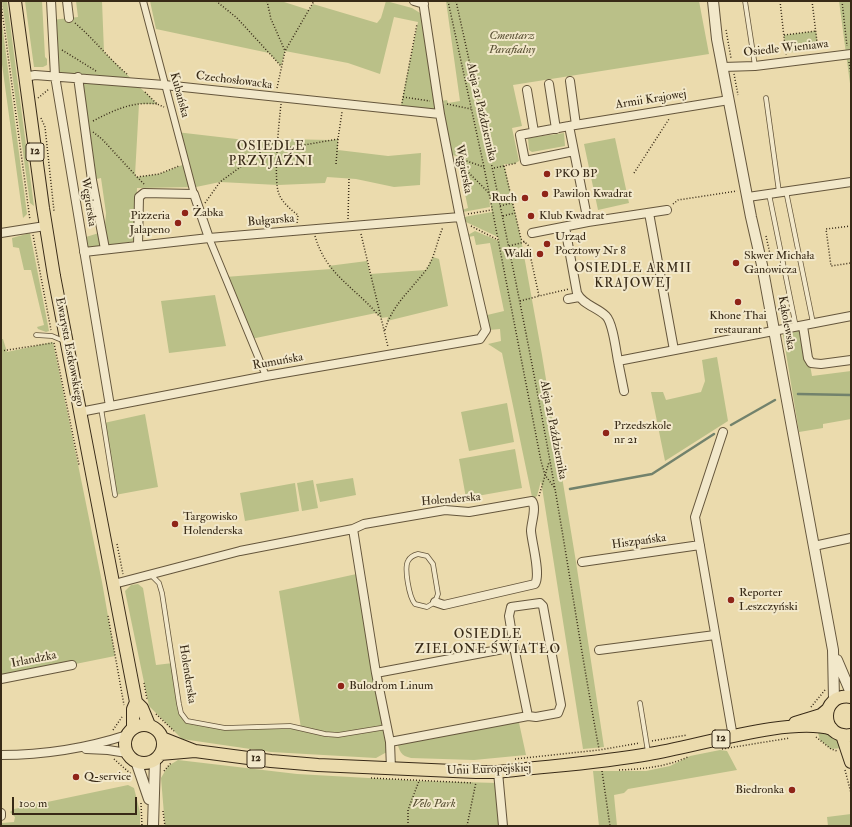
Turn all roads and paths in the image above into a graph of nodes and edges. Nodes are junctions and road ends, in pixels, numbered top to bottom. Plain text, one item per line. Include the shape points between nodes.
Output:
1 (15, 1) edge
2 (51, 1) edge
3 (67, 1) edge
4 (143, 1) edge
5 (216, 1) edge
6 (267, 1) edge
7 (314, 1) edge
8 (414, 1) edge
9 (448, 1) edge
10 (456, 1) edge
11 (713, 1) edge
12 (745, 1) edge
13 (780, 1) edge
14 (812, 1) edge
15 (842, 1) edge
16 (424, 3) edge
17 (69, 18) joint
18 (418, 22) dead end
19 (816, 31) junction
20 (784, 35) junction
21 (54, 44) junction
22 (285, 51) junction
23 (850, 54) edge
24 (819, 58) junction
25 (787, 62) junction
26 (281, 66) junction
27 (755, 66) junction
28 (723, 67) junction
29 (851, 74) edge
30 (25, 77) junction
31 (78, 77) junction
32 (56, 79) junction
33 (107, 79) junction
34 (570, 81) dead end
35 (135, 82) junction
36 (164, 84) junction
37 (549, 84) dead end
38 (37, 90) dead end
39 (527, 90) dead end
40 (278, 98) junction
41 (403, 98) junction
42 (766, 98) dead end
43 (729, 100) junction
44 (439, 102) junction
45 (157, 104) junction
46 (343, 105) junction
47 (170, 109) junction
48 (471, 109) junction
49 (400, 110) junction
50 (40, 114) dead end
51 (440, 114) junction
52 (669, 118) dead end
53 (85, 126) junction
54 (573, 126) junction
55 (556, 128) junction
56 (534, 132) junction
57 (278, 139) junction
58 (338, 139) junction
59 (277, 150) junction
60 (260, 151) junction
61 (574, 151) junction
62 (525, 161) junction
63 (185, 164) junction
64 (336, 164) dead end
65 (504, 166) junction
66 (484, 167) junction
67 (494, 168) junction
68 (634, 173) dead end
69 (349, 179) dead end
70 (851, 182) edge
71 (739, 190) dead end
72 (782, 191) junction
73 (194, 194) junction
74 (489, 194) junction
75 (768, 194) junction
76 (748, 197) junction
77 (513, 203) junction
78 (500, 206) junction
79 (492, 209) junction
80 (667, 210) joint
81 (200, 211) junction
82 (515, 213) junction
83 (649, 213) junction
84 (55, 215) dead end
85 (503, 216) junction
86 (447, 218) junction
87 (460, 218) junction
88 (588, 222) junction
89 (45, 226) junction
90 (359, 226) junction
91 (851, 226) edge
92 (347, 227) junction
93 (565, 227) junction
94 (314, 229) junction
95 (297, 231) junction
96 (1, 233) edge
97 (532, 233) dead end
98 (209, 238) junction
99 (498, 240) junction
100 (525, 242) junction
101 (138, 245) junction
102 (508, 246) junction
103 (105, 250) junction
104 (84, 252) junction
105 (851, 264) edge
106 (576, 288) junction
107 (539, 296) junction
108 (579, 297) junction
109 (568, 299) dead end
110 (520, 300) junction
111 (851, 316) edge
112 (380, 318) junction
113 (813, 323) junction
114 (800, 326) junction
115 (774, 330) junction
116 (384, 332) junction
117 (36, 335) dead end
118 (480, 339) joint
119 (54, 342) dead end
120 (67, 344) junction
121 (674, 350) junction
122 (1, 352) edge
123 (389, 354) junction
124 (851, 360) edge
125 (618, 361) junction
126 (266, 376) junction
127 (624, 391) dead end
128 (110, 406) junction
129 (101, 408) junction
130 (80, 412) junction
131 (723, 432) dead end
132 (550, 460) junction
133 (545, 475) junction
134 (555, 489) junction
135 (115, 495) dead end
136 (534, 503) junction
137 (354, 529) junction
138 (851, 538) edge
139 (116, 543) dead end
140 (700, 545) junction
141 (814, 546) junction
142 (582, 562) dead end
143 (151, 575) junction
144 (119, 583) junction
145 (435, 602) junction
146 (715, 636) junction
147 (514, 647) junction
148 (599, 650) dead end
149 (833, 650) junction
150 (72, 665) dead end
151 (376, 673) junction
152 (142, 678) dead end
153 (1, 679) edge
154 (851, 693) edge
155 (851, 697) edge
156 (142, 702) junction
157 (640, 703) dead end
158 (831, 705) junction
159 (155, 712) dead end
160 (528, 716) junction
161 (149, 725) junction
162 (387, 727) junction
163 (782, 728) junction
164 (130, 731) junction
165 (842, 733) edge
166 (176, 734) dead end
167 (733, 737) junction
168 (162, 738) junction
169 (390, 742) junction
170 (71, 748) junction
171 (608, 749) dead end
172 (194, 751) junction
173 (127, 753) junction
174 (648, 754) junction
175 (1, 755) edge
176 (600, 755) junction
177 (157, 757) junction
178 (512, 760) dead end
179 (136, 761) junction
180 (851, 762) edge
181 (391, 769) junction
182 (498, 772) junction
183 (419, 781) dead end
184 (476, 783) dead end
185 (1, 812) edge
186 (152, 812) junction
187 (1, 816) edge
188 (153, 826) edge
189 (408, 826) edge
190 (467, 826) edge
191 (503, 826) edge
192 (610, 826) edge

1 - 30 main road, Ewarysta Estkowskiego / 12
2 - 21 street, Węgierska
3 - 17 street
4 - 36 street, Kubańska
5 - 26 path via 237,18
6 - 22 path via 271,19
7 - 22 path
8 - 16 street
9 - 48 path, Aleja 21 Października
10 - 67 path, Aleja 21 Października
11 - 28 street, Kąkolewska
12 - 27 lane
13 - 20 path
14 - 19 path
15 - 23 path
16 - 44 street, Węgierska
17 - 35 path via 93,38 114,63
18 - 41 path
19 - 20 path
19 - 24 path
20 - 25 path
21 - 32 street, Węgierska
21 - 33 path
22 - 26 path
23 - 24 street, Osiedle Wieniawa
23 - 29 path
24 - 25 street, Osiedle Wieniawa
25 - 27 street, Osiedle Wieniawa
26 - 40 path
27 - 28 street, Osiedle Wieniawa
28 - 43 street, Kąkolewska
30 - 32 street, Czechosłowacka via 35,75
30 - 89 main road, Ewarysta Estkowskiego / 12
31 - 32 street, Czechosłowacka
31 - 33 street, Czechosłowacka
31 - 53 street, Węgierska
32 - 38 path via 38,98
32 - 104 street, Węgierska
33 - 35 street, Czechosłowacka
34 - 54 street
35 - 36 street, Czechosłowacka
35 - 45 path
36 - 40 street, Czechosłowacka
36 - 47 street, Kubańska
37 - 55 street
39 - 56 street
40 - 46 street, Czechosłowacka
40 - 57 path
41 - 44 path
41 - 49 path
42 - 72 lane
43 - 54 street, Armii Krajowej
43 - 76 street, Kąkolewska
44 - 48 path
44 - 51 street, Węgierska
45 - 47 path
45 - 53 path via 129,105
46 - 49 street, Czechosłowacka
46 - 58 path
47 - 63 street, Kubańska
48 - 66 path, Aleja 21 Października
49 - 51 street, Czechosłowacka
50 - 84 path via 45,127
51 - 87 street, Węgierska
52 - 68 path
53 - 63 path via 102,139 137,177 159,174
53 - 103 street, Węgierska
54 - 55 street, Armii Krajowej
54 - 61 street
55 - 56 street, Armii Krajowej
56 - 62 street, Armii Krajowej via 520,135
57 - 59 path
57 - 60 path
58 - 59 path
58 - 64 path
59 - 60 path
59 - 95 path via 278,194 298,215
60 - 81 path via 220,182
61 - 62 street
61 - 88 street
62 - 65 path
63 - 73 street, Kubańska
65 - 67 path
65 - 77 path
66 - 74 path, Aleja 21 Października
66 - 74 path via 452,157
67 - 78 path, Aleja 21 Października
69 - 92 path
70 - 72 street
71 - 80 path via 678,200
72 - 75 street
72 - 113 lane
73 - 81 street, Kubańska
73 - 101 street via 141,195
74 - 79 path, Aleja 21 Października
75 - 76 street
75 - 114 lane
76 - 115 street, Kąkolewska
77 - 78 path
77 - 82 path
78 - 85 path, Aleja 21 Października
79 - 87 path
79 - 99 path, Aleja 21 Października
80 - 83 street
81 - 98 street, Kubańska
82 - 85 path
82 - 100 path via 521,239
83 - 88 street
83 - 121 street
85 - 102 path, Aleja 21 Października
86 - 87 street, Bułgarska
86 - 90 street, Bułgarska
86 - 116 path via 426,270 388,316
87 - 99 path
87 - 118 street, Węgierska via 486,330
88 - 93 street
89 - 96 street
89 - 120 main road, Ewarysta Estkowskiego / 12
90 - 92 street, Bułgarska
90 - 112 path
91 - 105 path via 826,229 831,266
92 - 94 street, Bułgarska
93 - 97 street
93 - 106 street
94 - 95 street, Bułgarska
94 - 112 path via 318,246 328,266 366,300
95 - 98 street, Bułgarska
98 - 101 street, Bułgarska
98 - 126 street, Kubańska
99 - 133 path, Aleja 21 Października via 540,461
100 - 102 path
100 - 107 path via 528,245
101 - 103 street, Bułgarska
102 - 110 path, Aleja 21 Października
103 - 104 street, Bułgarska
104 - 128 street, Węgierska
106 - 107 path
106 - 108 street
107 - 110 path
108 - 109 street
108 - 125 street via 609,320
110 - 132 path, Aleja 21 Października
111 - 113 street
112 - 116 path
113 - 114 street
114 - 115 street
114 - 124 street via 811,363
115 - 121 street
115 - 141 street, Kąkolewska
116 - 123 path
117 - 120 lane via 52,336
118 - 123 street, Rumuńska
119 - 122 path
120 - 130 main road, Ewarysta Estkowskiego / 12
121 - 125 street
123 - 126 street, Rumuńska
125 - 127 street
126 - 128 street, Rumuńska
128 - 129 street, Rumuńska
129 - 130 street, Rumuńska
129 - 135 lane
130 - 144 main road, Ewarysta Estkowskiego / 12
131 - 140 street via 695,518
132 - 133 path
132 - 134 path, Aleja 21 Października
133 - 134 path, Aleja 21 Października
133 - 136 path via 539,496
134 - 176 path
136 - 137 street, Holenderska via 527,501 468,512 445,510 364,524
136 - 145 street via 531,525 537,575 535,584 444,605
137 - 143 street, Holenderska via 240,551
137 - 151 street
138 - 141 street
139 - 144 path
140 - 142 street, Hiszpańska
140 - 146 street
141 - 149 street, Kąkolewska
143 - 144 street, Holenderska
143 - 162 lane, Holenderska via 159,583 162,593 179,704 181,713 187,721 225,728 290,726 338,735
144 - 156 main road, Ewarysta Estkowskiego / 12
145 - 145 lane via 438,594 433,564 428,556 414,555 406,566 412,601 423,607
146 - 148 street
146 - 167 street
147 - 151 street
147 - 160 street
147 - 160 street via 509,616 511,607 540,603 543,606 561,708 555,714
149 - 154 street, Kąkolewska
149 - 158 street, Kąkolewska
150 - 153 street, Irlandzka
151 - 162 street
152 - 156 path
155 - 158 main road, 12 via 842,697
156 - 161 main road, Ewarysta Estkowskiego / 12
156 - 164 main road, Ewarysta Estkowskiego / 12 via 133,709
157 - 174 lane
158 - 163 main road, Unii Europejskiej / 12 via 821,715
158 - 165 main road via 828,722
159 - 166 path
160 - 169 street
161 - 164 main road via 143,724
161 - 168 main road, 12 via 159,732
162 - 169 street
163 - 165 main road, Unii Europejskiej / 12 via 823,727
163 - 167 main road, Unii Europejskiej / 12
164 - 170 street via 108,741
164 - 173 main road, 12 via 125,747
165 - 180 main road
167 - 174 main road, Unii Europejskiej / 12
168 - 172 main road, Unii Europejskiej / 12
168 - 177 main road via 163,743
169 - 181 street
170 - 173 street
170 - 175 street
171 - 176 path
172 - 177 main road, Unii Europejskiej / 12
172 - 181 main road, Unii Europejskiej / 12 via 282,762
173 - 179 main road
174 - 176 main road, Unii Europejskiej / 12
176 - 178 path
176 - 182 main road, Unii Europejskiej / 12
176 - 192 path
177 - 179 main road, 12 via 149,762
177 - 186 street
179 - 186 street
181 - 182 main road, Unii Europejskiej / 12
182 - 191 street
183 - 189 path via 408,810
184 - 190 path
185 - 187 street
186 - 188 street

